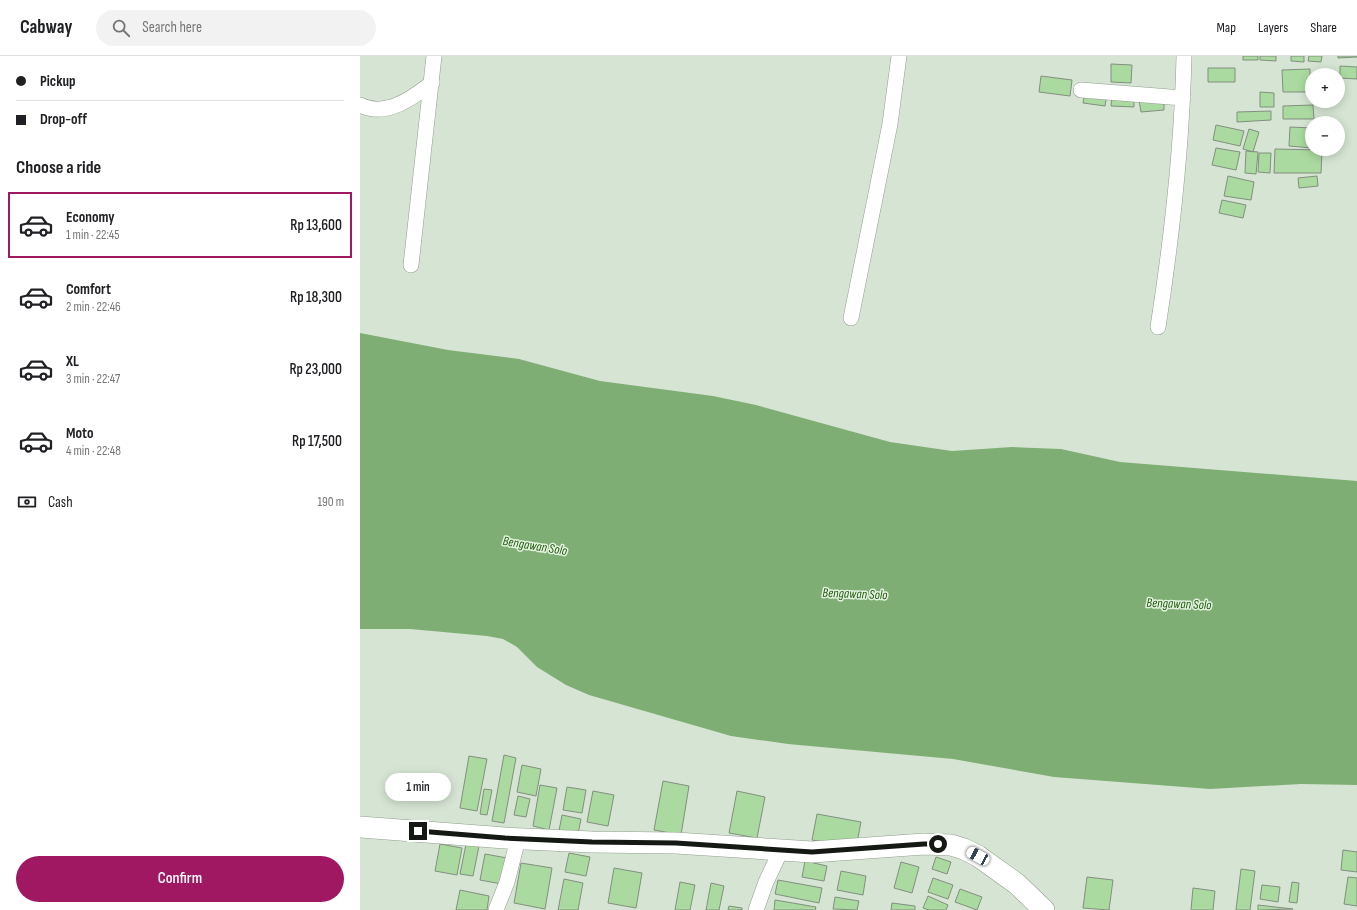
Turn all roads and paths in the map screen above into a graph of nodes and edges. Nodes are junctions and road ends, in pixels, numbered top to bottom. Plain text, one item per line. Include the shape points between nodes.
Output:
1 (434, 56) edge
2 (899, 56) edge
3 (1184, 56) edge
4 (432, 83) junction
5 (1081, 90) dead end
6 (1183, 98) junction
7 (360, 105) edge
8 (411, 265) dead end
9 (851, 318) dead end
10 (1158, 327) dead end
11 (360, 827) edge
12 (518, 839) junction
13 (781, 850) junction
14 (496, 910) edge
15 (756, 910) edge
16 (1044, 910) edge

1 - 4 street
2 - 9 street via 890,124
3 - 6 street
4 - 7 street via 408,101 393,106 375,110
4 - 8 street
5 - 6 street
6 - 10 street via 1173,221
11 - 12 street
12 - 13 street via 676,843
12 - 14 street via 507,882
13 - 15 street
13 - 16 street via 812,852 924,844 951,845 978,856 1017,884

